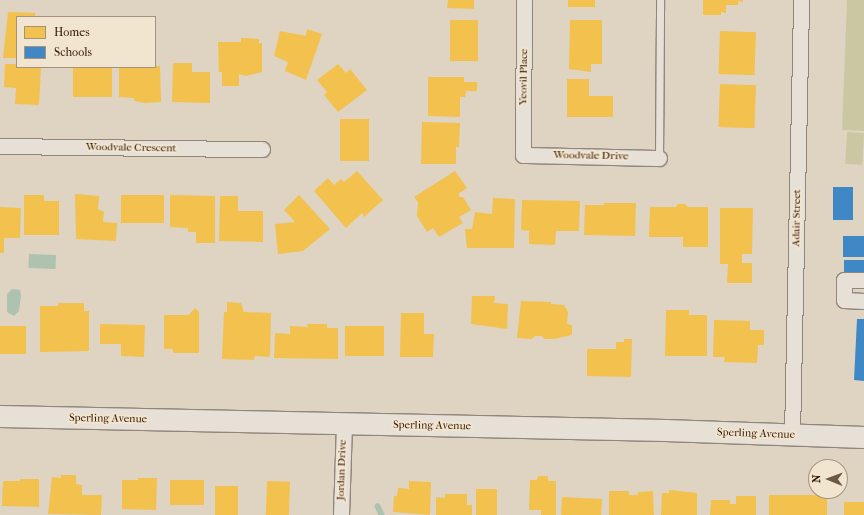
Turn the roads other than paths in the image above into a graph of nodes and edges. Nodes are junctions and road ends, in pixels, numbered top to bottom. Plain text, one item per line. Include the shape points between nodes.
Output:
1 (524, 0) edge
2 (660, 0) edge
3 (801, 0) edge
4 (0, 146) edge
5 (262, 149) dead end
6 (523, 155) joint
7 (659, 158) joint
8 (864, 280) edge
9 (864, 301) edge
10 (0, 416) edge
11 (344, 424) junction
12 (792, 435) junction
13 (864, 437) edge
14 (341, 515) edge

1 - 6 street, Yeovil Place
2 - 7 lane
3 - 12 street, Adair Street
4 - 5 street, Woodvale Crescent
6 - 7 street, Woodvale Drive
8 - 9 street via 844,280 844,300
10 - 11 street, Sperling Avenue
11 - 12 street, Sperling Avenue
11 - 14 street, Jordan Drive
12 - 13 street, Sperling Avenue

